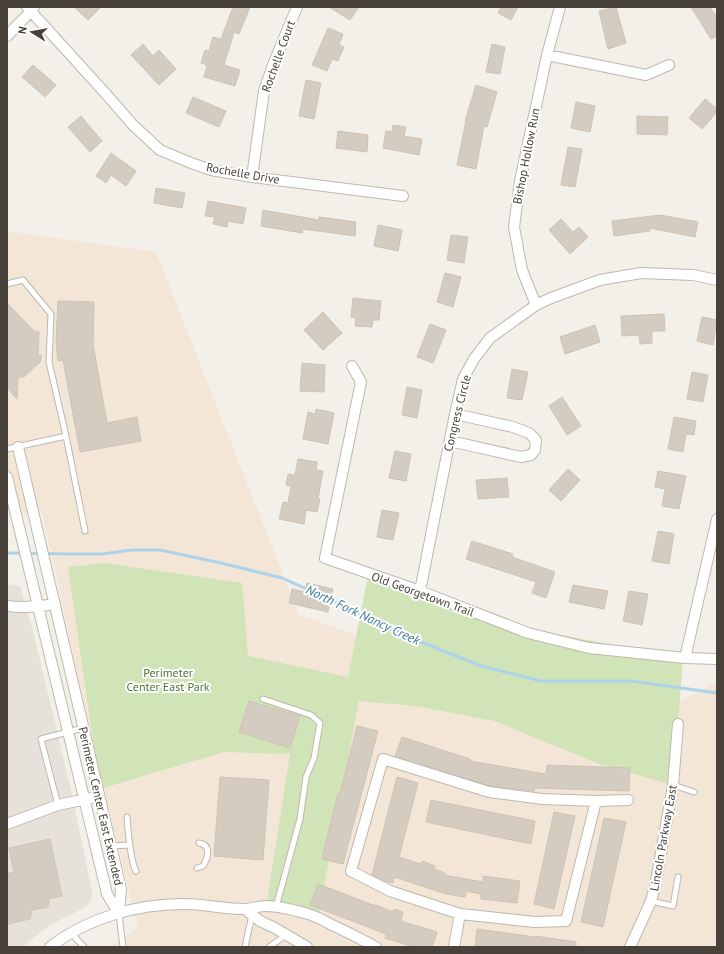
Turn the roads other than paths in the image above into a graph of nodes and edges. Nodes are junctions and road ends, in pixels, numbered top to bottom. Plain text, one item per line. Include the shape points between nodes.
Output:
1 (297, 7) edge
2 (560, 7) edge
3 (31, 8) edge
4 (7, 36) edge
5 (547, 55) junction
6 (669, 65) dead end
7 (252, 177) junction
8 (403, 196) dead end
9 (717, 280) edge
10 (7, 284) edge
11 (536, 305) junction
12 (352, 366) dead end
13 (455, 414) junction
14 (66, 436) junction
15 (450, 441) junction
16 (18, 447) junction
17 (7, 449) edge
18 (7, 477) edge
19 (717, 519) edge
20 (85, 531) dead end
21 (420, 591) junction
22 (54, 604) junction
23 (7, 606) edge
24 (38, 607) junction
25 (685, 658) junction
26 (717, 659) edge
27 (262, 699) dead end
28 (678, 724) dead end
29 (83, 728) junction
30 (69, 732) junction
31 (673, 785) junction
32 (694, 792) dead end
33 (99, 796) junction
34 (85, 799) junction
35 (628, 800) dead end
36 (596, 801) junction
37 (58, 805) junction
38 (127, 817) dead end
39 (7, 824) edge
40 (199, 843) dead end
41 (130, 845) junction
42 (111, 846) junction
43 (197, 868) dead end
44 (136, 871) dead end
45 (678, 877) dead end
46 (652, 901) junction
47 (276, 907) junction
48 (248, 912) junction
49 (119, 914) junction
50 (460, 914) junction
51 (71, 933) junction
52 (286, 935) junction
53 (50, 947) edge
54 (84, 947) edge
55 (123, 947) edge
56 (245, 947) edge
57 (269, 947) edge
58 (307, 947) edge
59 (376, 947) edge
60 (454, 947) edge
61 (630, 947) edge

1 - 7 street, Rochelle Court via 264,91
2 - 5 street, Bishop Hollow Run
3 - 4 street
3 - 7 street, Rochelle Drive via 133,125 160,150 211,170
5 - 6 street via 646,75
5 - 11 street, Bishop Hollow Run via 520,181 514,227 522,270
7 - 8 street, Rochelle Drive
9 - 11 street, Congress Circle via 693,275 641,273 600,280
10 - 14 lane via 23,280 51,314 49,362
11 - 13 street, Congress Circle via 490,338 474,359 463,379
12 - 21 street, Old Georgetown Trail via 361,382 324,558
13 - 15 street, Congress Circle
13 - 15 street via 529,433 536,440 531,455 521,457
14 - 16 lane
14 - 20 lane
15 - 21 street, Congress Circle
16 - 17 lane
16 - 22 street, Perimeter Center East Extended
18 - 24 street, Perimeter Center East Extended
19 - 25 street
21 - 25 street, Old Georgetown Trail via 528,633 589,648
22 - 24 street
22 - 29 street, Perimeter Center East Extended
23 - 24 street
24 - 30 street, Perimeter Center East Extended
25 - 26 street, Old Georgetown Trail
27 - 47 lane via 311,715 320,723 314,758 306,777 300,819
28 - 31 street, Lincoln Parkway East
29 - 30 lane
29 - 33 street, Perimeter Center East Extended
30 - 34 street, Perimeter Center East Extended
30 - 37 lane via 41,739
31 - 32 lane
31 - 46 street, Lincoln Parkway East
33 - 34 street
33 - 42 street, Perimeter Center East Extended
34 - 37 street
34 - 49 street, Perimeter Center East Extended via 107,894
35 - 36 street
36 - 50 street via 566,921 535,922
36 - 50 street via 542,799 489,792 383,759 351,871 390,891
37 - 39 street
38 - 41 lane
40 - 43 lane via 204,844 208,854 203,866
41 - 42 lane
41 - 44 lane
42 - 49 street, Perimeter Center East Extended via 121,889
45 - 46 lane via 672,906
46 - 61 street, Lincoln Parkway East
47 - 48 street via 264,906
47 - 59 street via 309,914
48 - 49 street via 184,904 142,908
48 - 52 street
48 - 56 lane
49 - 51 street via 92,922
49 - 55 lane
50 - 60 street
51 - 53 street
51 - 54 lane
52 - 57 lane
52 - 58 street

